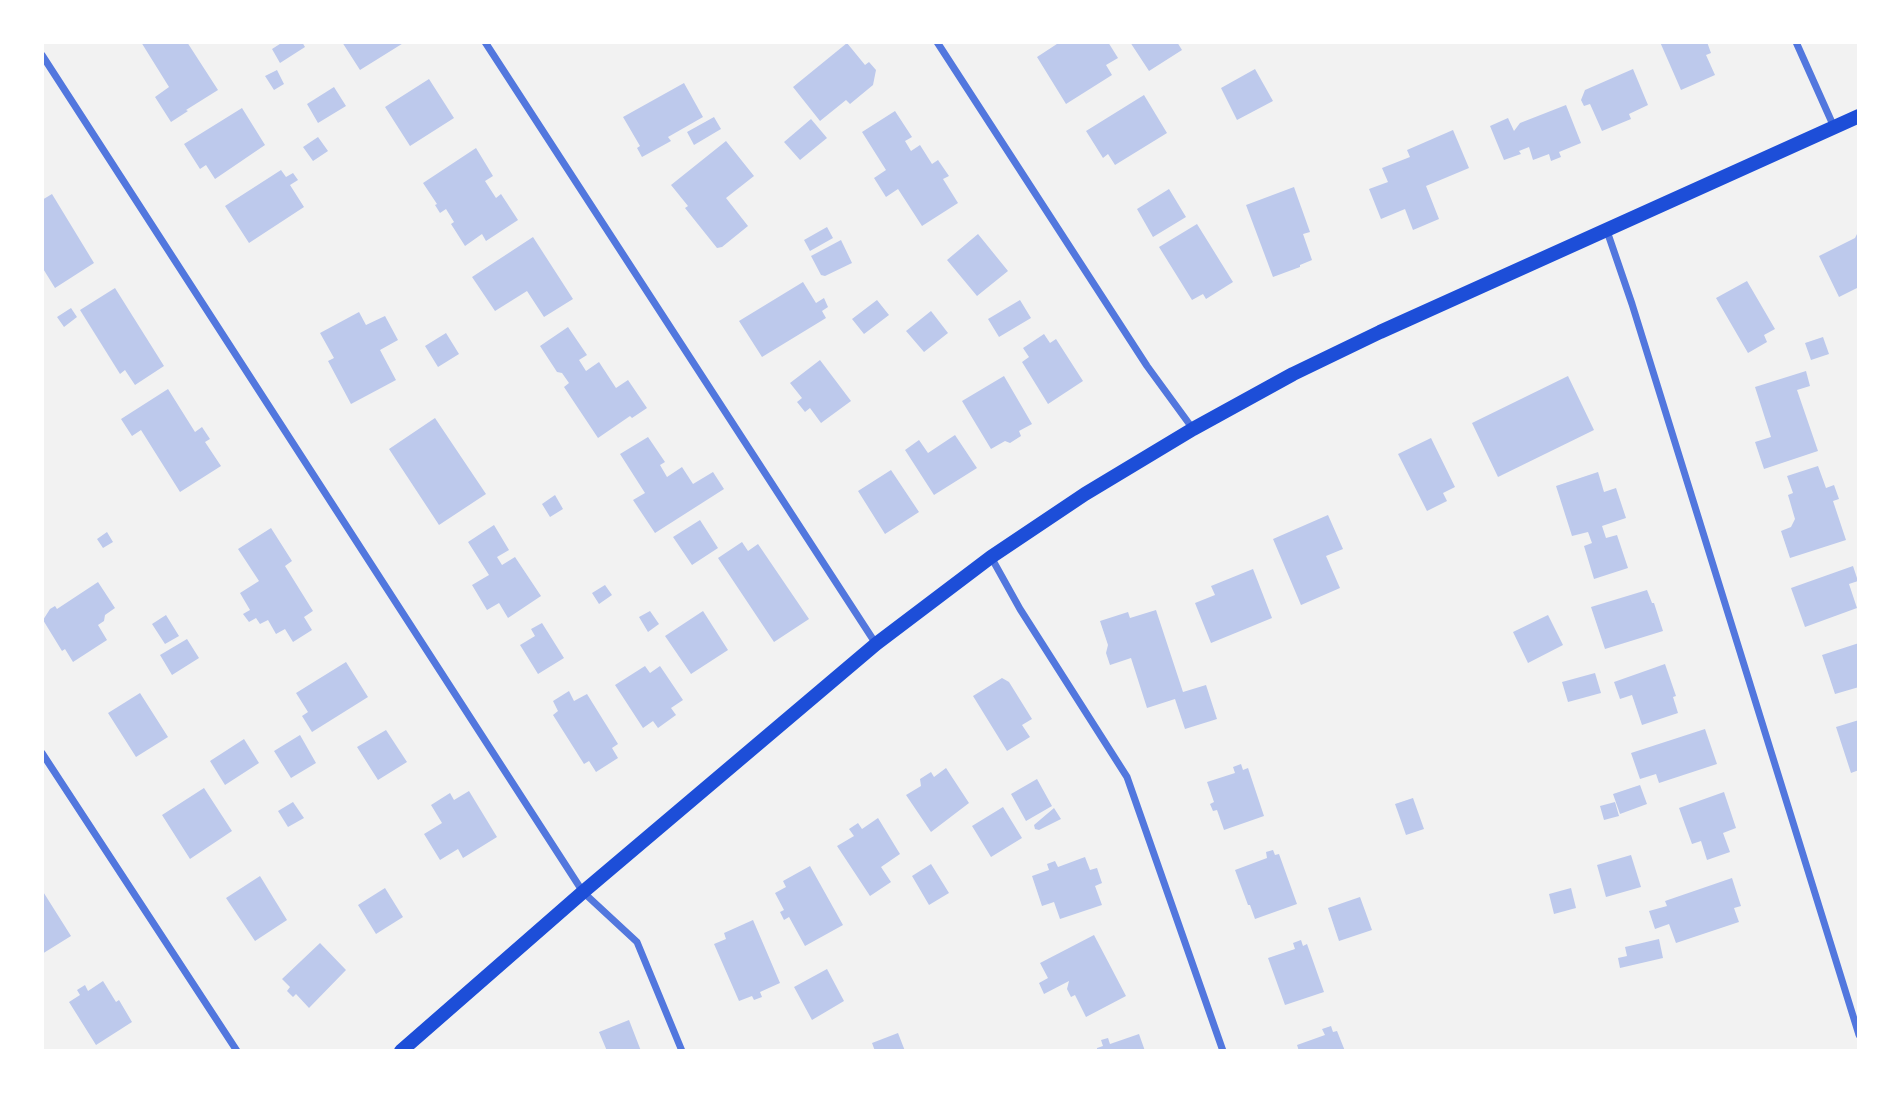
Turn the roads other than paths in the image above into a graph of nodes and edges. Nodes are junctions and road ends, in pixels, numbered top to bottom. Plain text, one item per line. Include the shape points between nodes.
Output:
1 (485, 42) edge
2 (937, 42) edge
3 (1796, 42) edge
4 (42, 55) edge
5 (1859, 116) edge
6 (1834, 127) junction
7 (1606, 230) junction
8 (1193, 429) junction
9 (991, 556) junction
10 (876, 643) junction
11 (42, 753) edge
12 (583, 892) junction
13 (1859, 1035) edge
14 (237, 1051) edge
15 (401, 1051) edge
16 (682, 1051) edge
17 (1223, 1051) edge

1 - 10 street
2 - 8 street via 1147,366
3 - 6 street
4 - 12 street
5 - 6 main road
6 - 7 main road
7 - 8 main road via 1306,368
7 - 13 street
8 - 9 main road
9 - 10 main road
9 - 17 street via 1127,777
10 - 12 main road
11 - 14 street
12 - 15 main road
12 - 16 street via 637,942

